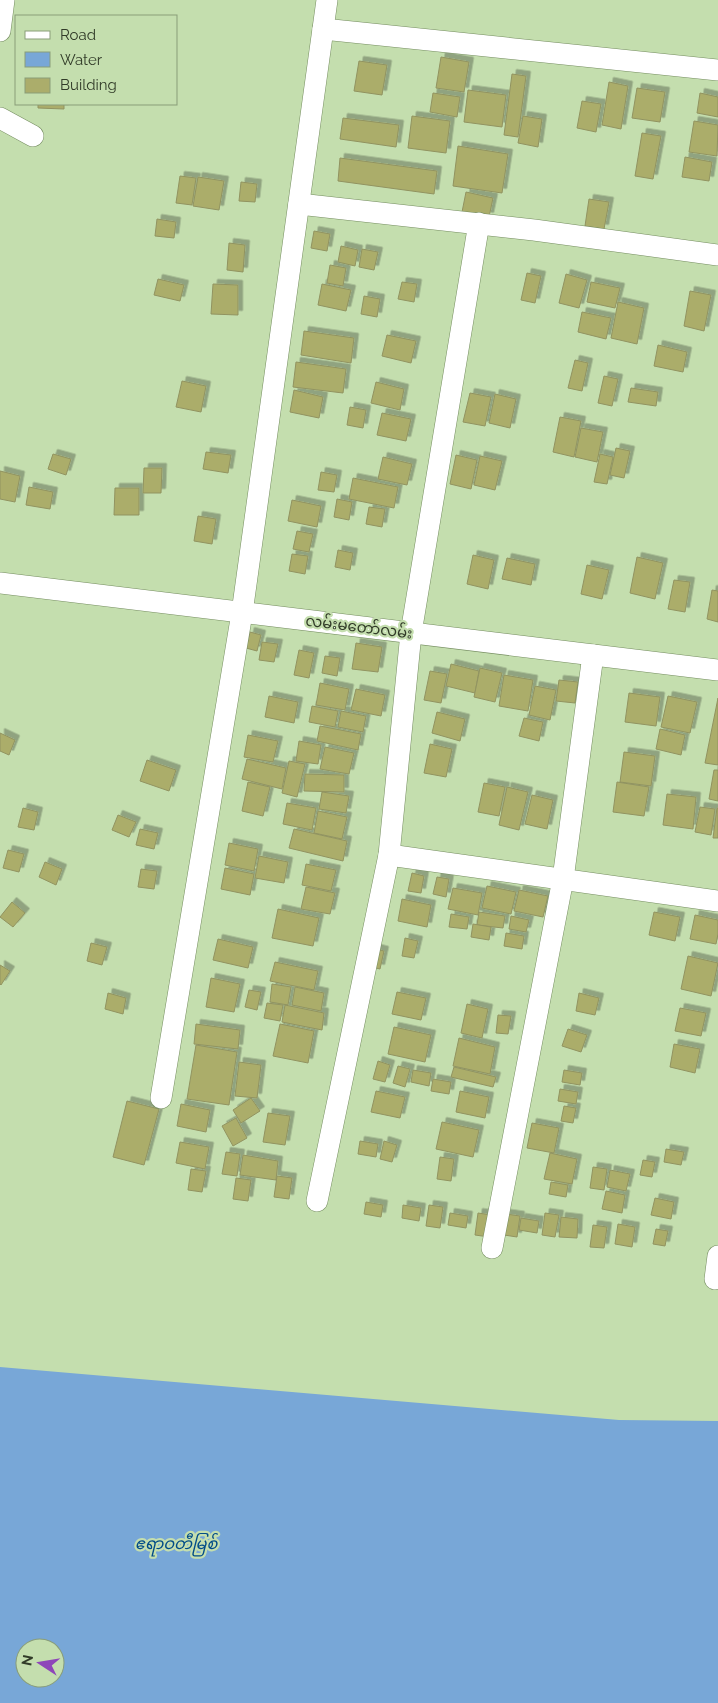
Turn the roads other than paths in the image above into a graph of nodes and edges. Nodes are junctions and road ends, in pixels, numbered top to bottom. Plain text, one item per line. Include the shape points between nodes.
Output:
1 (4, 0) edge
2 (327, 0) edge
3 (323, 28) junction
4 (0, 31) edge
5 (718, 70) edge
6 (0, 118) edge
7 (33, 136) dead end
8 (299, 204) junction
9 (479, 224) junction
10 (718, 255) edge
11 (0, 583) edge
12 (242, 613) junction
13 (411, 633) junction
14 (593, 655) junction
15 (718, 670) edge
16 (389, 855) junction
17 (562, 879) junction
18 (718, 901) edge
19 (161, 1098) dead end
20 (317, 1201) dead end
21 (492, 1248) dead end
22 (718, 1256) edge
23 (715, 1279) dead end

1 - 4 street
2 - 3 street
3 - 5 street
3 - 8 street
6 - 7 street
8 - 9 street
8 - 12 street
9 - 10 street
9 - 13 street
11 - 12 street, လမ်းမတော်လမ်း
12 - 13 street, လမ်းမတော်လမ်း
12 - 19 street
13 - 14 street, လမ်းမတော်လမ်း
13 - 16 street
14 - 15 street, လမ်းမတော်လမ်း
14 - 17 street
16 - 17 street
16 - 20 street
17 - 18 street
17 - 21 street
22 - 23 street

